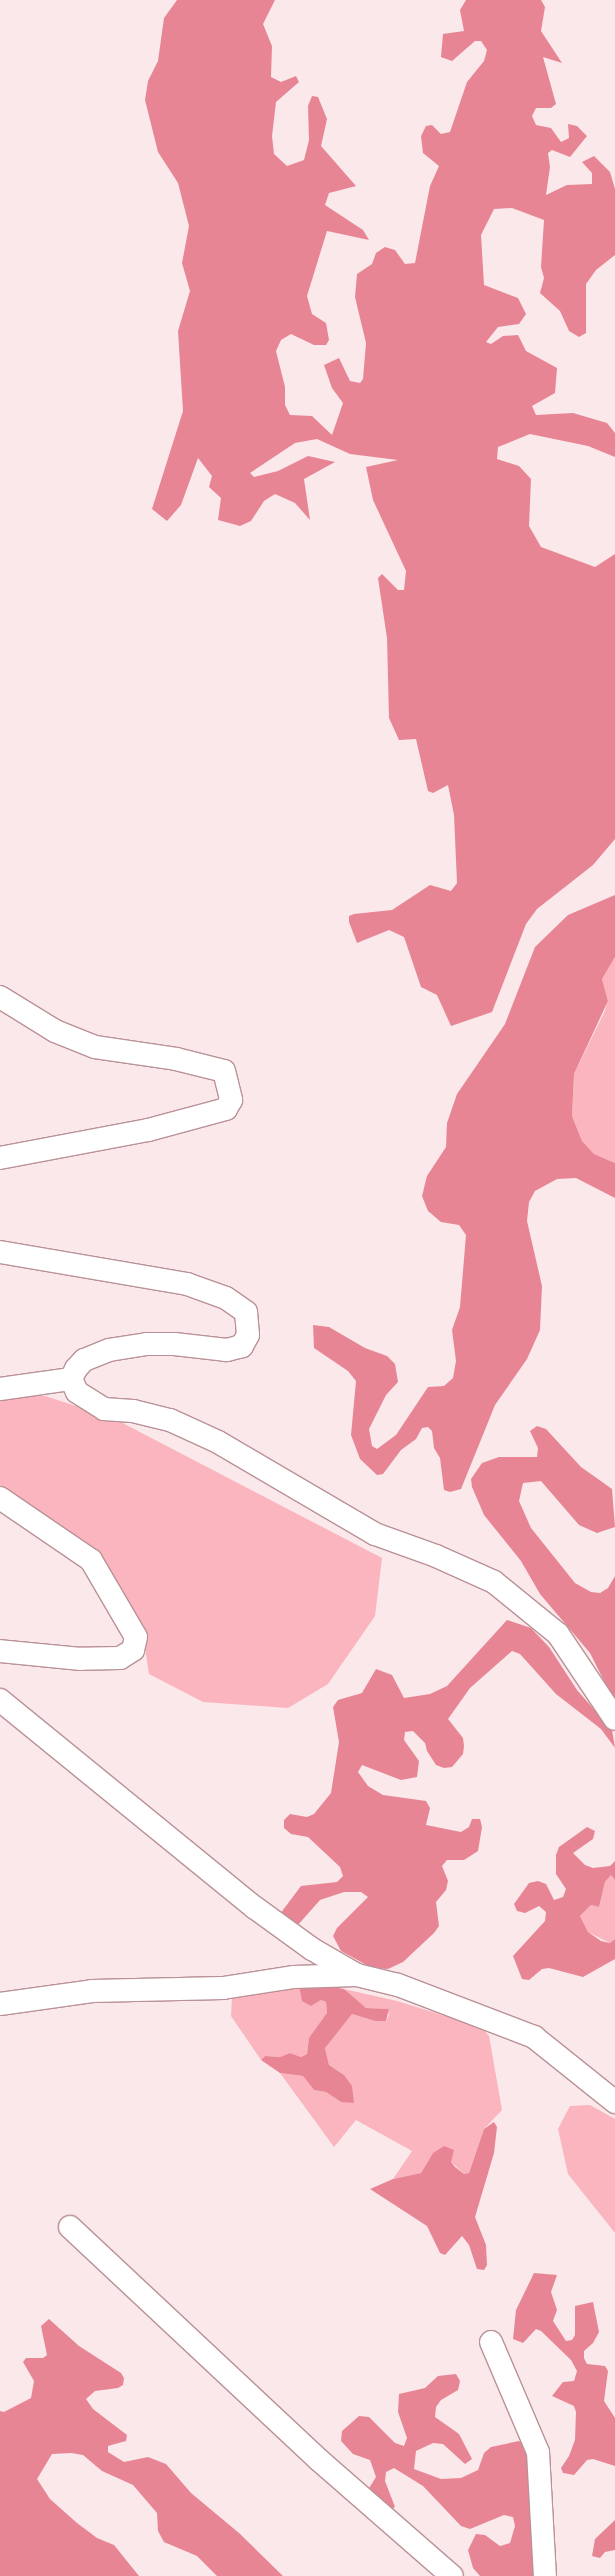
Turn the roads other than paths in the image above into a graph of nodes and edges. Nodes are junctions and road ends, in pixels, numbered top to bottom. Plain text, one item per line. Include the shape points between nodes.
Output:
1 (0, 997) edge
2 (0, 1158) edge
3 (0, 1252) edge
4 (71, 1379) junction
5 (0, 1390) edge
6 (0, 1498) edge
7 (0, 1651) edge
8 (0, 1700) edge
9 (615, 1719) edge
10 (357, 1975) junction
11 (0, 2004) edge
12 (615, 2102) edge
13 (70, 2227) dead end
14 (491, 2342) dead end
15 (452, 2576) edge
16 (545, 2576) edge

1 - 2 street via 55,1031 95,1047 176,1059 224,1071 231,1100 226,1109 148,1130
3 - 4 street via 187,1284 226,1298 246,1312 248,1335 242,1346 227,1350 174,1344 147,1344 109,1350 84,1360
4 - 5 street
4 - 9 street via 77,1392 88,1402 104,1409 170,1420 218,1442 375,1534 436,1556 494,1582 558,1634
6 - 7 street via 91,1560 136,1637 133,1650 120,1658 81,1659
8 - 10 street via 254,1907 312,1949
10 - 11 street via 294,1977 223,1988 92,1991
10 - 12 street via 398,1986 534,2037
13 - 15 street via 319,2460
14 - 16 street via 538,2452

